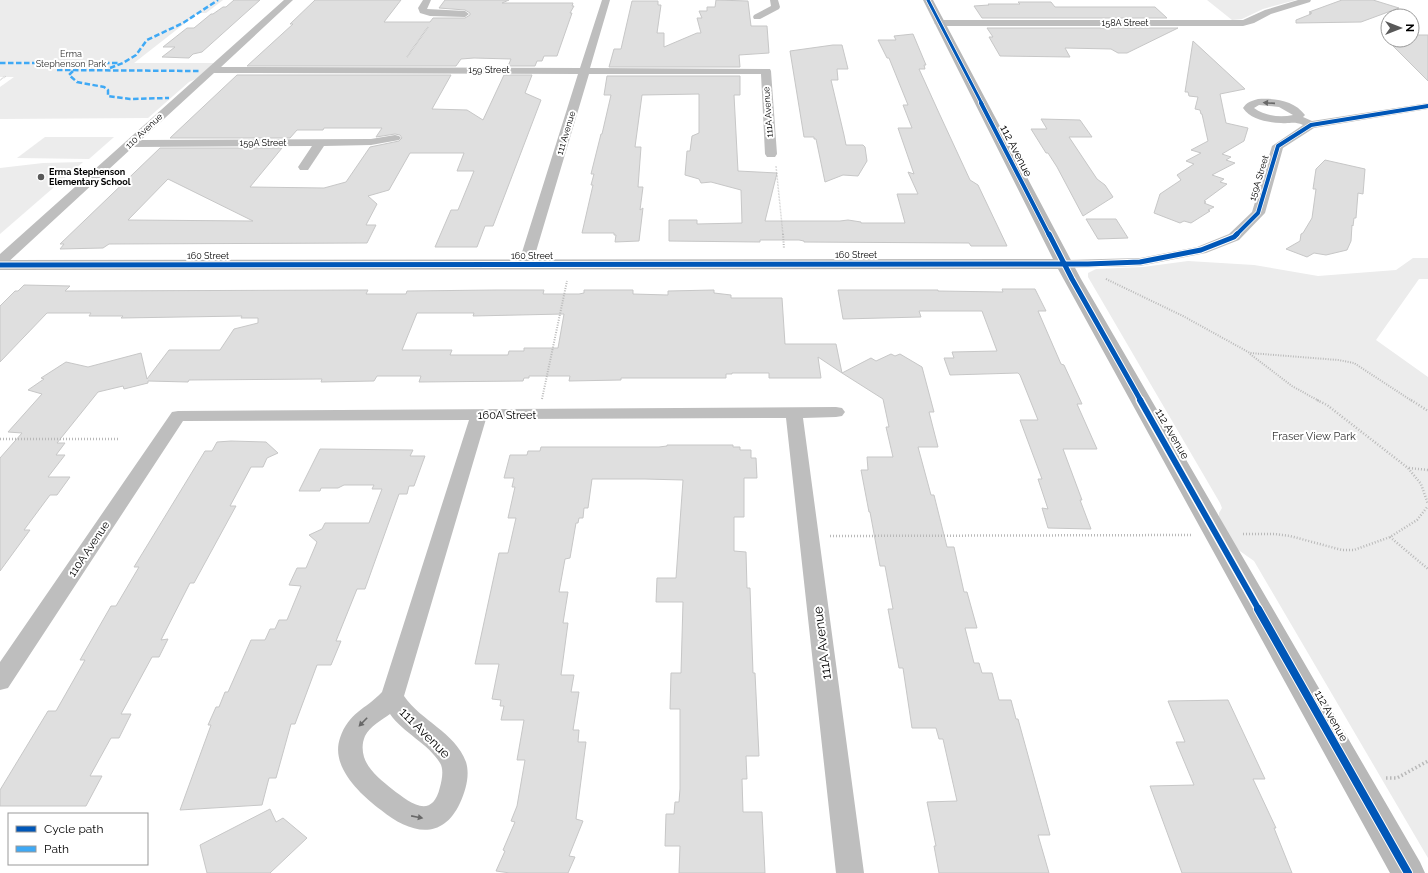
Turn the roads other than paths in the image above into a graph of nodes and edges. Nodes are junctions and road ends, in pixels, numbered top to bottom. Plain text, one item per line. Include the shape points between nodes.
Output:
1 (289, 0) edge
2 (427, 0) edge
3 (606, 0) edge
4 (774, 0) edge
5 (928, 0) edge
6 (1307, 0) edge
7 (465, 14) dead end
8 (757, 17) dead end
9 (939, 23) junction
10 (212, 70) junction
11 (586, 70) junction
12 (766, 71) joint
13 (1426, 108) edge
14 (1296, 118) dead end
15 (1311, 125) junction
16 (395, 138) dead end
17 (320, 143) junction
18 (130, 144) junction
19 (773, 158) road end
20 (304, 167) dead end
21 (0, 263) edge
22 (1064, 264) junction
23 (525, 265) junction
24 (836, 412) dead end
25 (794, 413) junction
26 (479, 415) junction
27 (178, 416) joint
28 (0, 680) edge
29 (392, 697) junction
30 (850, 873) edge
31 (1408, 873) edge

1 - 10 street, 110 Avenue
2 - 7 street via 423,11
3 - 11 street, 111 Avenue
4 - 8 street via 776,7
5 - 9 street, 112 Avenue
6 - 9 street, 158A Street via 1243,23
9 - 22 street, 112 Avenue
10 - 11 street, 159 Street
10 - 18 street, 110 Avenue
11 - 12 street, 159 Street
11 - 23 street, 111 Avenue
12 - 19 street, 111A Avenue
13 - 15 street, 159A Street
14 - 15 street
15 - 22 street, 159A Street via 1278,146 1258,213 1234,237 1201,250 1140,262
16 - 17 street, 159A Street via 371,142
17 - 18 street, 159A Street
17 - 20 street
18 - 21 street, 110 Avenue
21 - 23 street, 160 Street
22 - 23 street, 160 Street
22 - 31 street, 112 Avenue
24 - 25 street, 160A Street
25 - 26 street, 160A Street
25 - 30 street, 111A Avenue
26 - 27 street, 160A Street
26 - 29 street, 111 Avenue
27 - 28 street, 110A Avenue
29 -> 29 street, 111 Avenue via 385,706 360,724 353,735 350,749 355,765 371,786 404,813 417,818 431,818 441,812 453,788 453,760 404,714

